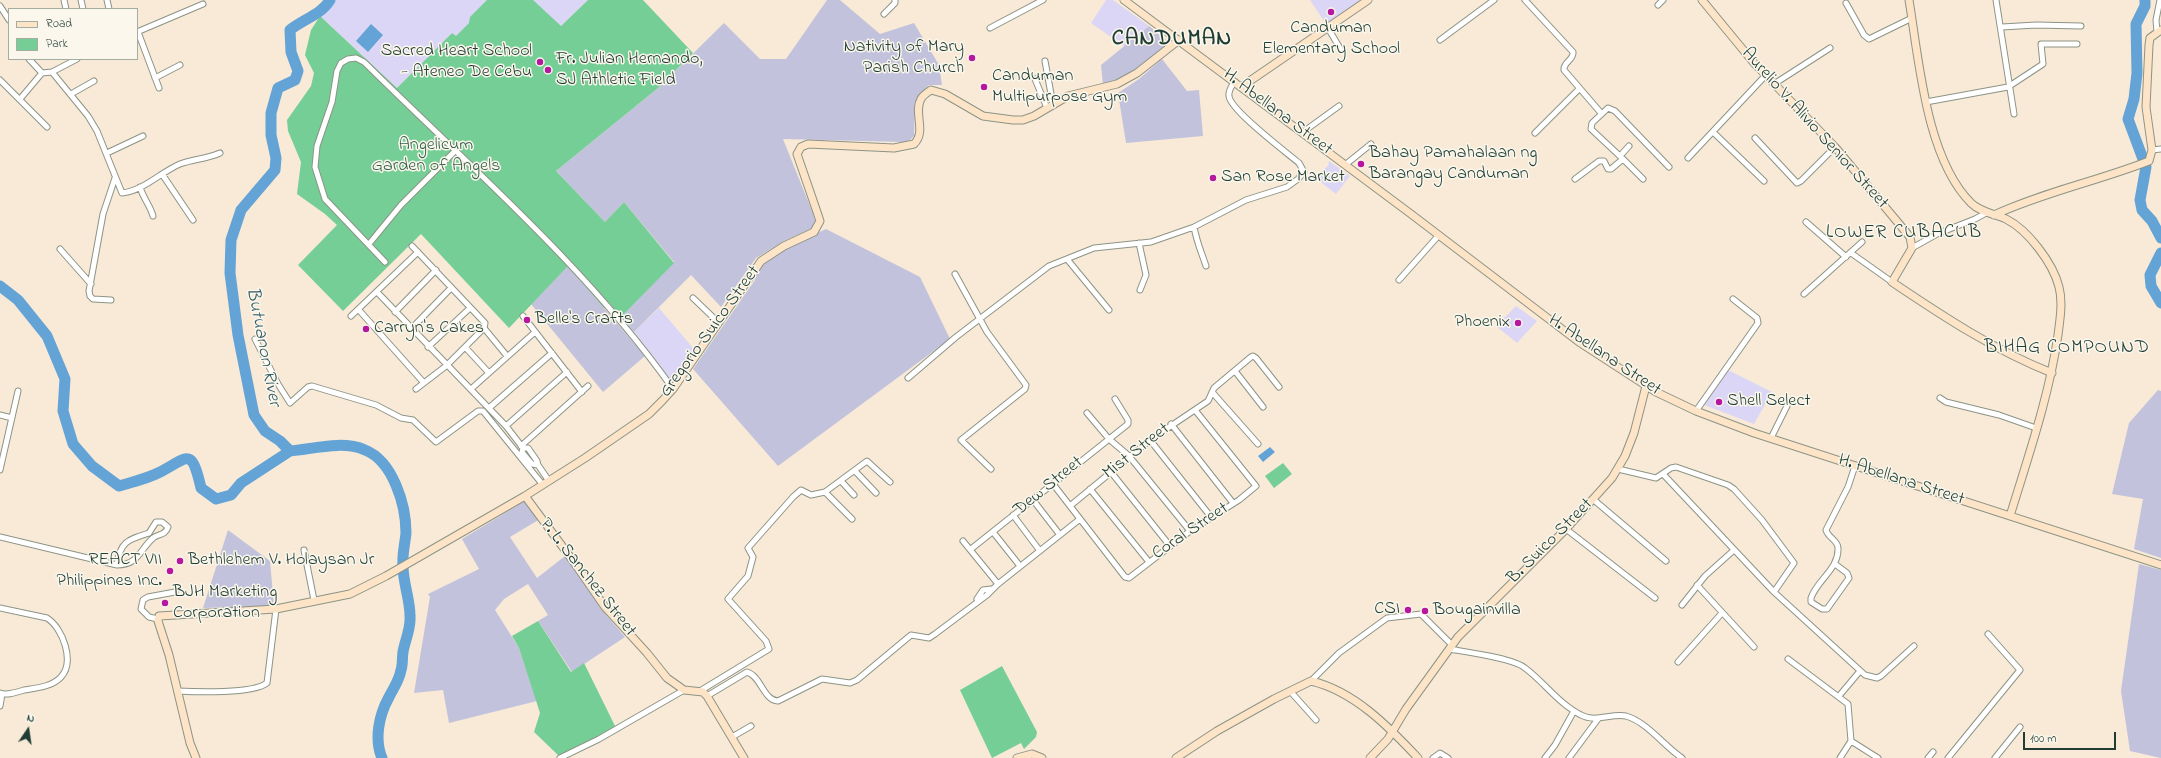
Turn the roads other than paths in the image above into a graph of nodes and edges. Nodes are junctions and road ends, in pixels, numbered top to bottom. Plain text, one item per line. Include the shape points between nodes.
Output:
1 (895, 0) edge
2 (1043, 0) edge
3 (1124, 0) edge
4 (1368, 0) edge
5 (1494, 0) edge
6 (1525, 0) edge
7 (1663, 0) edge
8 (1702, 0) edge
9 (1909, 0) edge
10 (1996, 0) edge
11 (2160, 0) edge
12 (1846, 3) dead end
13 (203, 4) dead end
14 (1658, 5) dead end
15 (0, 6) edge
16 (884, 14) dead end
17 (8, 18) edge
18 (1912, 18) junction
19 (2081, 26) dead end
20 (2002, 27) junction
21 (990, 28) dead end
22 (1328, 28) junction
23 (2159, 31) edge
24 (138, 32) edge
25 (138, 35) edge
26 (1179, 40) junction
27 (1440, 40) dead end
28 (2077, 44) dead end
29 (1830, 48) dead end
30 (1341, 50) dead end
31 (30, 60) edge
32 (75, 60) edge
33 (1045, 61) dead end
34 (180, 65) dead end
35 (52, 72) junction
36 (42, 73) junction
37 (1766, 76) junction
38 (155, 78) junction
39 (1035, 78) dead end
40 (0, 80) edge
41 (94, 80) dead end
42 (1234, 82) junction
43 (1774, 84) junction
44 (1241, 87) junction
45 (2008, 87) junction
46 (159, 88) dead end
47 (1579, 89) junction
48 (71, 94) junction
49 (20, 99) junction
50 (1926, 102) junction
51 (1340, 106) dead end
52 (1050, 107) junction
53 (1601, 113) junction
54 (2014, 114) dead end
55 (47, 127) dead end
56 (1303, 132) junction
57 (1713, 132) junction
58 (1535, 133) dead end
59 (142, 136) dead end
60 (1755, 138) dead end
61 (1371, 144) dead end
62 (1629, 146) dead end
63 (1835, 147) junction
64 (2152, 150) junction
65 (2161, 150) edge
66 (455, 151) junction
67 (107, 153) junction
68 (220, 153) dead end
69 (1621, 157) junction
70 (1688, 158) dead end
71 (1346, 165) junction
72 (1669, 167) dead end
73 (162, 174) junction
74 (116, 178) junction
75 (1575, 179) dead end
76 (1644, 179) dead end
77 (1764, 181) dead end
78 (140, 187) junction
79 (1991, 214) junction
80 (154, 216) dead end
81 (193, 220) dead end
82 (1806, 222) dead end
83 (1194, 227) junction
84 (1438, 235) junction
85 (1862, 242) dead end
86 (1139, 243) junction
87 (369, 244) junction
88 (412, 246) dead end
89 (1912, 248) junction
90 (60, 249) dead end
91 (418, 252) junction
92 (1851, 253) junction
93 (1846, 257) junction
94 (1067, 259) junction
95 (386, 262) dead end
96 (1206, 266) dead end
97 (436, 270) junction
98 (955, 274) dead end
99 (1399, 280) dead end
100 (1892, 282) junction
101 (91, 284) junction
102 (452, 288) junction
103 (1140, 290) dead end
104 (377, 292) junction
105 (1804, 294) dead end
106 (693, 298) dead end
107 (1733, 299) dead end
108 (111, 300) dead end
109 (470, 308) junction
110 (358, 309) junction
111 (1109, 310) dead end
112 (395, 312) junction
113 (351, 316) dead end
114 (523, 316) dead end
115 (980, 320) junction
116 (718, 322) junction
117 (484, 328) junction
118 (411, 329) junction
119 (535, 332) junction
120 (255, 339) dead end
121 (428, 347) junction
122 (465, 347) junction
123 (552, 353) junction
124 (507, 356) junction
125 (446, 366) junction
126 (1235, 371) junction
127 (567, 372) junction
128 (2052, 372) junction
129 (488, 373) junction
130 (908, 378) dead end
131 (424, 383) junction
132 (588, 386) dead end
133 (1646, 386) junction
134 (1279, 388) dead end
135 (416, 389) dead end
136 (470, 389) junction
137 (673, 389) junction
138 (18, 391) dead end
139 (582, 392) junction
140 (1212, 392) junction
141 (1940, 398) dead end
142 (1114, 399) dead end
143 (1787, 406) dead end
144 (1263, 407) dead end
145 (489, 408) junction
146 (1196, 410) junction
147 (1696, 411) junction
148 (1087, 413) dead end
149 (0, 415) edge
150 (12, 418) junction
151 (1171, 424) junction
152 (506, 426) junction
153 (2036, 428) junction
154 (1771, 438) junction
155 (1109, 439) junction
156 (1150, 440) junction
157 (1258, 444) dead end
158 (522, 447) junction
159 (1129, 456) junction
160 (1855, 466) junction
161 (991, 469) dead end
162 (1618, 469) junction
163 (0, 470) edge
164 (855, 471) junction
165 (1111, 472) junction
166 (1663, 474) junction
167 (841, 481) junction
168 (890, 482) dead end
169 (546, 483) junction
170 (1053, 484) junction
171 (1090, 489) junction
172 (825, 492) junction
173 (876, 493) dead end
174 (854, 495) dead end
175 (524, 496) junction
176 (1032, 500) junction
177 (1594, 500) junction
178 (1233, 503) junction
179 (1070, 506) junction
180 (1013, 516) junction
181 (2010, 516) junction
182 (1211, 517) junction
183 (852, 519) dead end
184 (1080, 519) junction
185 (1566, 529) junction
186 (1190, 531) junction
187 (993, 532) junction
188 (149, 533) junction
189 (1060, 535) junction
190 (0, 537) edge
191 (153, 538) junction
192 (963, 541) dead end
193 (1170, 546) junction
194 (971, 549) junction
195 (304, 550) dead end
196 (1734, 550) junction
197 (1040, 551) junction
198 (1666, 561) dead end
199 (1149, 562) junction
200 (1835, 564) junction
201 (117, 565) junction
202 (2161, 565) edge
203 (1020, 566) junction
204 (998, 584) junction
205 (1697, 585) junction
206 (175, 592) dead end
207 (1774, 592) junction
208 (1655, 598) dead end
209 (314, 600) junction
210 (1682, 606) dead end
211 (0, 608) edge
212 (276, 609) junction
213 (1722, 613) junction
214 (158, 619) junction
215 (1988, 634) dead end
216 (1914, 646) dead end
217 (1450, 647) junction
218 (1754, 647) dead end
219 (1788, 659) dead end
220 (1678, 662) dead end
221 (1860, 671) junction
222 (1311, 681) junction
223 (684, 690) junction
224 (177, 691) junction
225 (1290, 691) junction
226 (1, 694) edge
227 (703, 694) junction
228 (1839, 696) junction
229 (0, 706) edge
230 (1574, 711) junction
231 (1598, 718) junction
232 (1316, 720) dead end
233 (750, 726) dead end
234 (2020, 727) dead end
235 (1393, 732) junction
236 (732, 737) junction
237 (1851, 741) junction
238 (1933, 752) dead end
239 (196, 758) edge
240 (560, 758) edge
241 (744, 758) edge
242 (1017, 758) edge
243 (1042, 758) edge
244 (1176, 758) edge
245 (1370, 758) edge
246 (1418, 758) edge
247 (1433, 758) edge
248 (1448, 758) edge
249 (1545, 758) edge
250 (1569, 758) edge
251 (1682, 758) edge
252 (1840, 758) edge
253 (1878, 758) edge
254 (1928, 758) edge
255 (1948, 758) edge
256 (1995, 758) edge

1 - 16 street via 896,3
2 - 21 street
3 - 26 street, H. Abellana Street
4 - 22 street
5 - 27 street
6 - 47 street via 1573,52 1564,68
7 - 14 street
8 - 37 street, Aurelio V. Alivio Senior Street
9 - 18 street
10 - 20 street
11 - 23 street via 2156,20
12 - 18 street via 1864,35 1869,39
13 - 24 street
15 - 17 street
18 - 50 street
19 - 20 street via 2036,24
20 - 45 street
22 - 30 street
22 - 44 street
23 - 64 street via 2150,38 2149,46 2146,107
25 - 38 street
26 - 42 street, H. Abellana Street
26 - 52 street, Gregorio Suico Street via 1117,84 1068,96
28 - 45 street via 2041,44 2043,64
29 - 43 street
31 - 36 street
32 - 35 street
33 - 52 street
34 - 38 street
35 - 36 street
35 - 48 street
36 - 49 street
37 - 43 street, Aurelio V. Alivio Senior Street
37 - 57 street
38 - 46 street
39 - 52 street
40 - 49 street
41 - 48 street
42 - 44 street, H. Abellana Street
42 - 83 street via 1229,96 1233,106 1299,163 1304,172 1298,180 1287,187 1246,200
43 - 63 street, Aurelio V. Alivio Senior Street
44 - 56 street, H. Abellana Street
45 - 50 street
45 - 54 street
47 - 53 street
47 - 58 street
48 - 67 street via 97,131
49 - 55 street
50 - 79 street via 1948,170 1971,203
51 - 56 street
52 - 116 street, Gregorio Suico Street via 1023,120 988,118 944,94 931,90 922,98 919,105 920,133 914,144 894,148 808,144 801,147 797,154 820,221 818,228 761,261
53 - 69 street via 1592,123 1592,129
53 - 72 street via 1608,108 1615,112
56 - 71 street, H. Abellana Street
57 - 70 street
57 - 77 street
59 - 67 street
60 - 63 street via 1797,183
61 - 71 street
62 - 69 street
63 - 89 street, Aurelio V. Alivio Senior Street via 1910,237
64 - 65 street
64 - 79 street via 2145,162
66 - 87 street via 401,205
66 - 87 street via 364,62 356,58 341,63 318,146 315,167 325,199
66 - 137 street via 575,269
67 - 74 street
68 - 73 street via 180,164
69 - 75 street via 1611,169 1608,169 1604,161 1599,161
69 - 76 street
71 - 84 street, H. Abellana Street
73 - 78 street
73 - 81 street
74 - 78 street via 122,193
74 - 101 street via 103,214
78 - 80 street
79 - 89 street via 1937,234
79 - 128 street via 2016,224 2040,251 2056,278 2061,302
82 - 93 street
83 - 86 street via 1151,242
83 - 96 street via 1197,246
84 - 99 street
84 - 133 street, H. Abellana Street via 1579,342
85 - 92 street
86 - 94 street via 1094,248
86 - 103 street via 1146,275
87 - 95 street
88 - 91 street
89 - 100 street
90 - 101 street
91 - 97 street
91 - 104 street
92 - 93 street
92 - 100 street
93 - 105 street
94 - 111 street
94 - 115 street via 1049,266
97 - 102 street
97 - 112 street
98 - 115 street
100 - 128 street via 1985,343 2021,361
101 - 108 street via 90,296 93,299
102 - 109 street
102 - 118 street
104 - 110 street
104 - 112 street
106 - 116 street
107 - 147 street via 1757,318 1758,322
109 - 117 street via 485,323
109 - 121 street
110 - 113 street
110 - 131 street
112 - 118 street
114 - 119 street
115 - 130 street
115 - 161 street via 1026,385 961,440
116 - 137 street, Gregorio Suico Street
117 - 122 street
117 - 124 street
118 - 121 street
119 - 123 street
119 - 124 street
120 - 169 street via 290,403 312,386 376,404 401,418 413,420 436,442 478,411 483,411
121 - 125 street
122 - 125 street
122 - 129 street
123 - 127 street
123 - 145 street
124 - 129 street
125 - 131 street
125 - 136 street
126 - 134 street via 1253,356
126 - 140 street
126 - 144 street
127 - 139 street
127 - 152 street
128 - 153 street
129 - 136 street
131 - 135 street
132 - 139 street
133 - 147 street, H. Abellana Street
133 - 162 street, B. Suico Street via 1634,433
136 - 145 street
137 - 169 street, Gregorio Suico Street via 648,414
138 - 150 street
139 - 158 street
140 - 146 street, Mist Street via 1208,401
140 - 157 street
141 - 153 street via 1946,402 1999,415
142 - 155 street, Dew Street via 1128,424
143 - 154 street
145 - 152 street
146 - 151 street, Mist Street
146 - 178 street, Coral Street via 1256,486
147 - 154 street, H. Abellana Street
148 - 155 street
149 - 150 street
150 - 163 street
151 - 156 street, Mist Street
151 - 178 street
152 - 158 street
153 - 181 street
154 - 160 street, H. Abellana Street
155 - 159 street
155 - 170 street, Dew Street
156 - 159 street, Mist Street
156 - 182 street
158 - 169 street via 522,452 532,464 538,465
159 - 165 street, Mist Street
159 - 186 street
160 - 181 street, H. Abellana Street
160 - 200 street via 1848,487 1826,530 1827,535 1837,543
162 - 166 street via 1656,478
162 - 177 street, B. Suico Street
164 - 167 street
164 - 168 street via 867,461
164 - 173 street
165 - 171 street, Mist Street
165 - 193 street
166 - 196 street
166 - 207 street via 1676,467 1734,489 1762,520 1794,563
167 - 172 street
167 - 174 street
169 - 175 street, Gregorio Suico Street
170 - 176 street, Dew Street
170 - 179 street
171 - 179 street, Mist Street
171 - 199 street
172 - 183 street
172 - 227 street via 811,495 799,491 748,548 753,557 748,576 728,599 766,641 769,649
175 - 209 street, Gregorio Suico Street via 350,594
175 - 223 street, P. L. Sanchez Street via 616,621 667,678
176 - 180 street, Dew Street
176 - 189 street
177 - 185 street, B. Suico Street
177 - 198 street
178 - 182 street, Coral Street
179 - 184 street
180 - 187 street, Dew Street
180 - 197 street
181 - 202 street, H. Abellana Street
182 - 186 street, Coral Street
184 - 189 street
184 - 199 street, Coral Street via 1127,578
185 - 208 street
185 - 217 street, B. Suico Street via 1469,624
186 - 193 street, Coral Street
187 - 194 street, Dew Street
187 - 203 street
188 - 191 street
188 - 191 street via 156,522 166,524 167,530
188 - 201 street via 123,543
189 - 197 street
190 - 201 street
191 - 201 street via 133,561
192 - 194 street
193 - 199 street, Coral Street
194 - 204 street
195 - 209 street
196 - 205 street
196 - 207 street
197 - 203 street
200 - 200 street via 1811,598 1811,602 1822,609 1828,609 1849,578 1847,573
203 - 204 street
204 - 227 street via 992,589 983,590 976,602 928,638 911,635 850,683 822,680 774,701 753,674 747,672
205 - 210 street
205 - 213 street
206 - 214 street via 143,600 141,609 149,617
207 - 221 street
209 - 212 street, Gregorio Suico Street
211 - 226 street via 47,618 53,622 62,633 68,662 60,678 51,684
212 - 214 street, Gregorio Suico Street via 161,616
212 - 224 street via 267,683 256,688 236,690
213 - 218 street
213 - 220 street
214 - 224 street
215 - 255 street via 2020,670
216 - 221 street via 1877,678
217 - 222 street via 1421,614 1387,618 1339,652
217 - 230 street via 1525,667
217 - 235 street, B. Suico Street via 1406,709
219 - 228 street
221 - 228 street
222 - 225 street
222 - 235 street via 1333,687
223 - 227 street
223 - 240 street via 599,739
224 - 239 street
225 - 232 street
225 - 244 street via 1217,731
226 - 229 street
227 - 236 street
228 - 237 street via 1848,704
230 - 231 street via 1586,717
230 - 249 street via 1556,745
231 - 250 street
231 - 251 street via 1619,715 1628,717 1640,723
233 - 236 street
234 - 256 street
235 - 245 street, B. Suico Street
235 - 246 street
236 - 241 street
237 - 252 street
237 - 253 street
238 - 254 street
242 - 243 street via 1032,754
247 - 248 street via 1440,753

